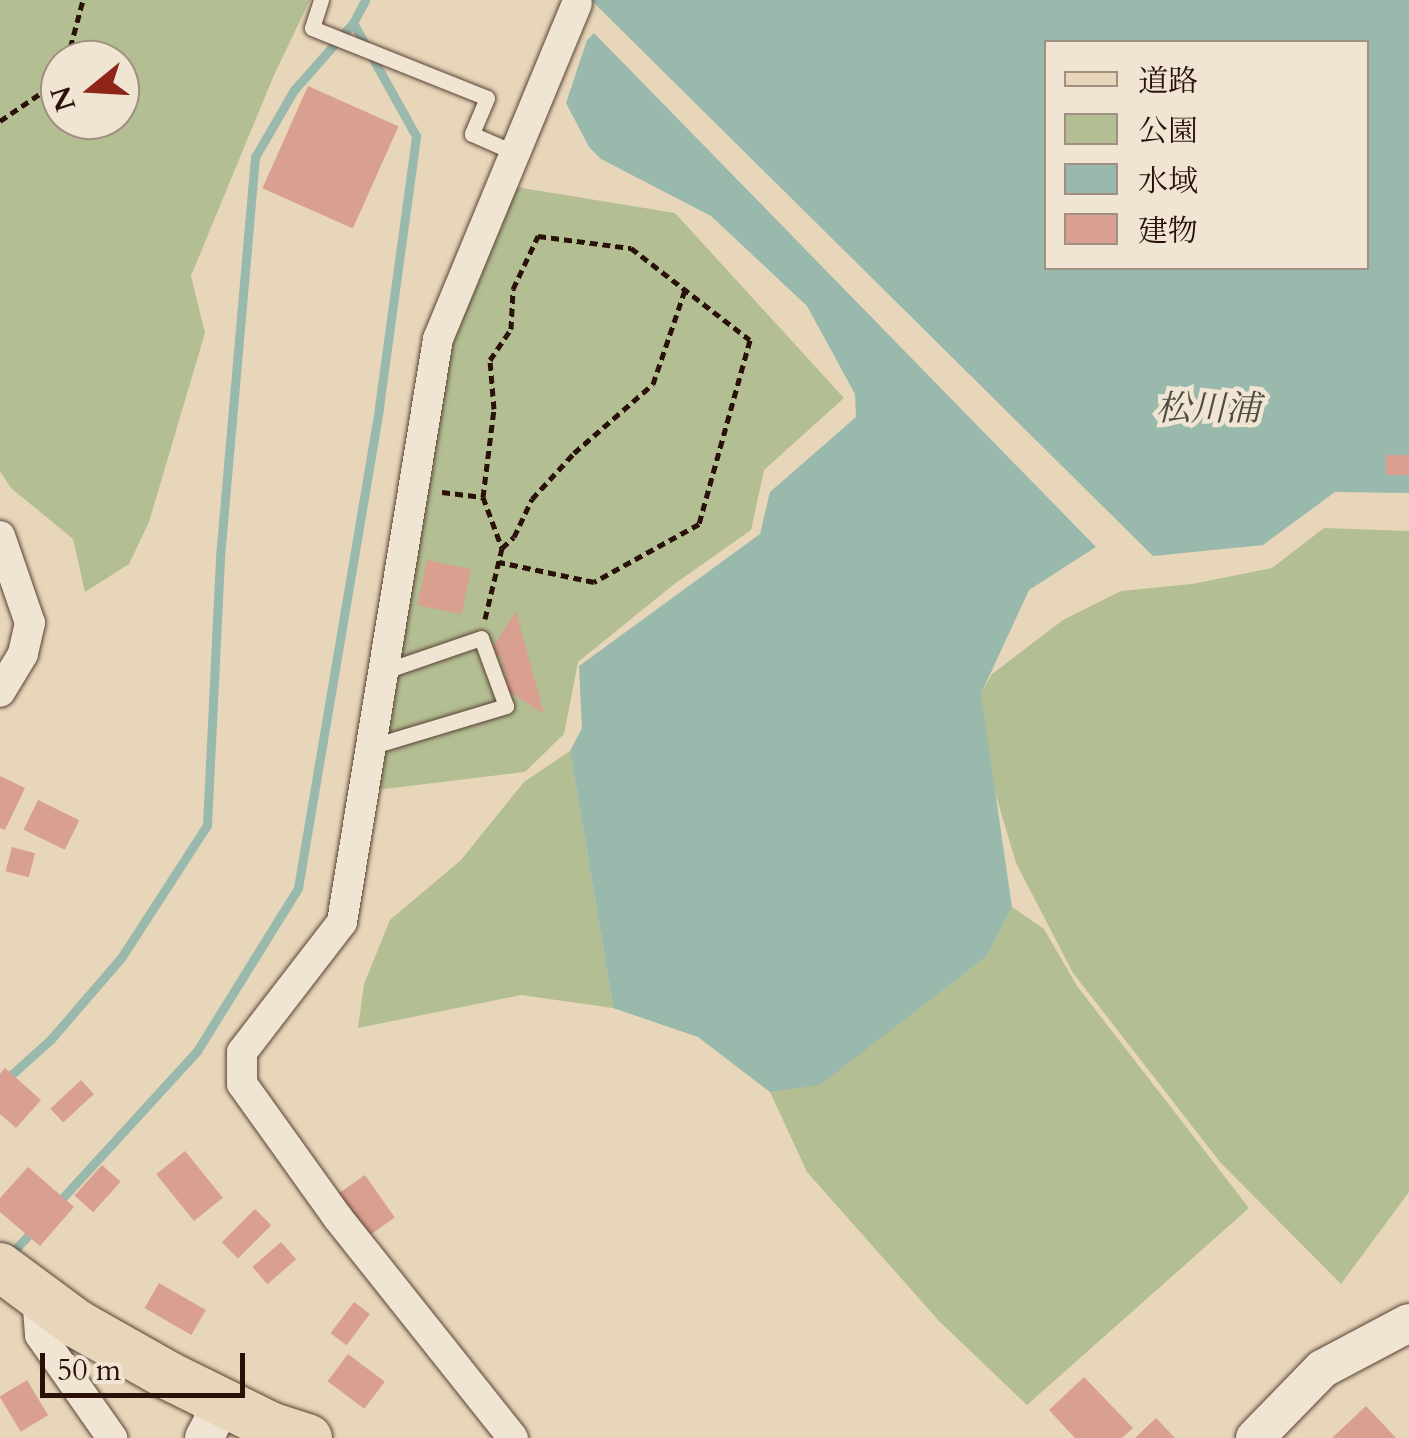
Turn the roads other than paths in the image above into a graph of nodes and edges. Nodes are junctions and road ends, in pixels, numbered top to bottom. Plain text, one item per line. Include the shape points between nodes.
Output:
1 (321, 0) edge
2 (578, 4) dead end
3 (515, 153) junction
4 (0, 536) edge
5 (385, 670) junction
6 (0, 692) edge
7 (373, 746) junction
8 (19, 1281) edge
9 (1409, 1323) edge
10 (208, 1417) edge
11 (297, 1437) edge
12 (112, 1438) edge
13 (513, 1438) edge
14 (1255, 1438) edge

1 - 3 lane via 312,28 486,98 472,134
2 - 3 street
3 - 5 street via 438,339
4 - 6 street via 30,623 23,654
5 - 7 street
5 - 7 lane via 481,638 506,706
7 - 13 street via 342,922 242,1052 242,1084 338,1218
8 - 10 main road
8 - 12 street via 40,1335
9 - 14 street via 1322,1369
10 - 11 main road

